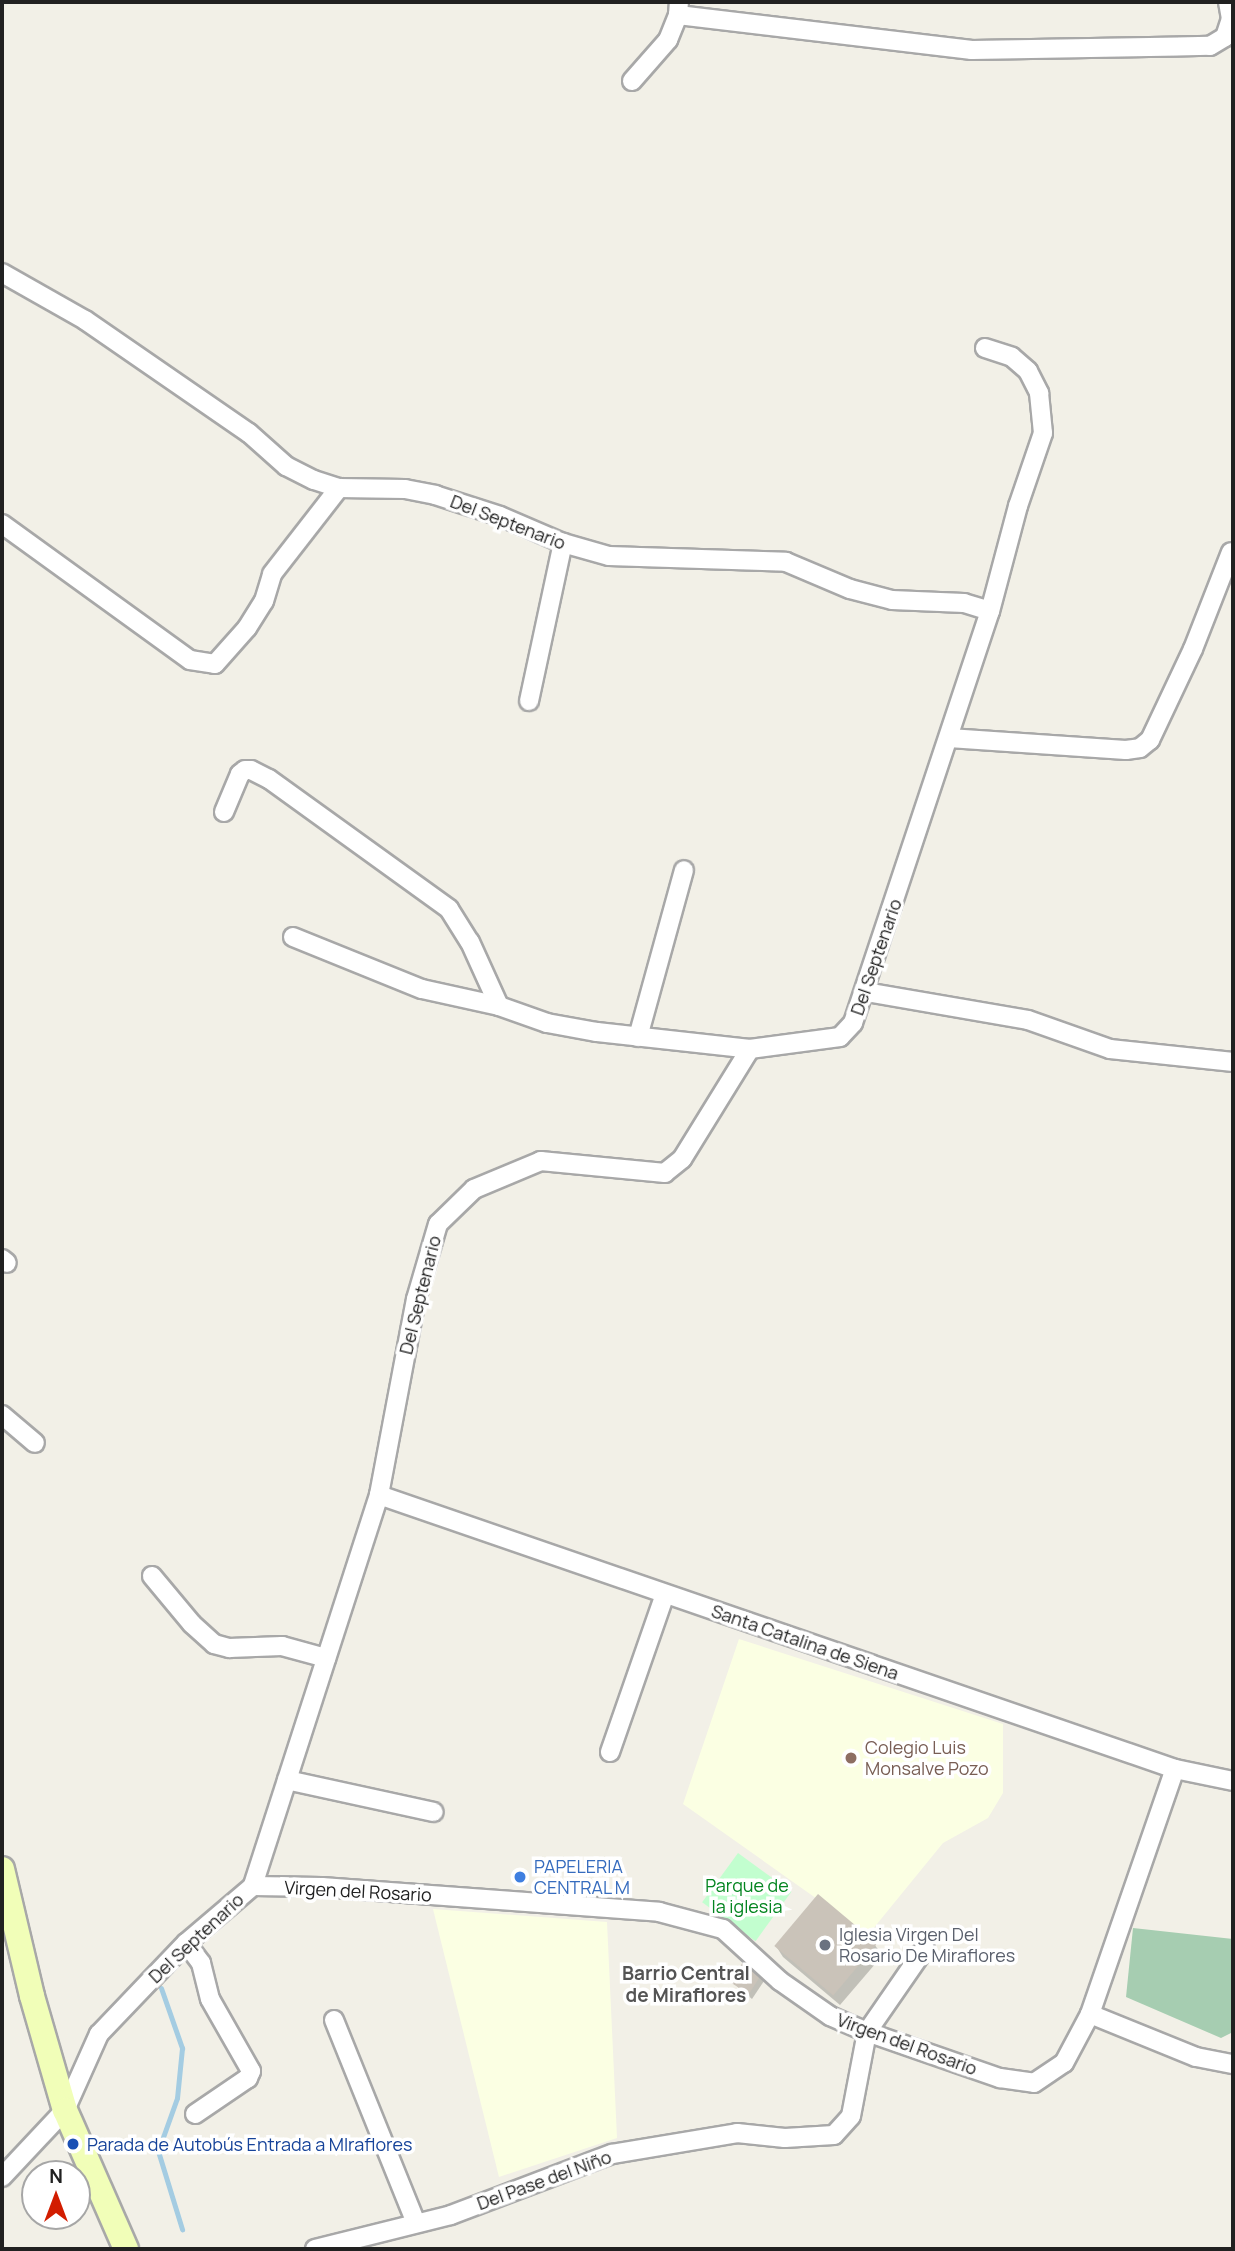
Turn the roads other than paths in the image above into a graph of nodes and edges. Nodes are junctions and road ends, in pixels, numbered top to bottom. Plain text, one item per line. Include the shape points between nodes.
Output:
1 (1228, 2) edge
2 (678, 8) edge
3 (632, 81) dead end
4 (2, 273) edge
5 (985, 348) dead end
6 (339, 488) junction
7 (2, 524) edge
8 (563, 544) junction
9 (1231, 552) dead end
10 (990, 611) junction
11 (529, 701) dead end
12 (948, 738) junction
13 (224, 812) dead end
14 (684, 870) dead end
15 (293, 937) dead end
16 (866, 992) junction
17 (499, 1006) junction
18 (638, 1037) junction
19 (750, 1049) junction
20 (1233, 1062) edge
21 (2, 1415) edge
22 (35, 1443) dead end
23 (379, 1495) junction
24 (152, 1576) dead end
25 (665, 1594) junction
26 (326, 1658) junction
27 (610, 1752) dead end
28 (1175, 1769) junction
29 (287, 1780) junction
30 (1233, 1781) edge
31 (434, 1812) dead end
32 (2, 1869) edge
33 (253, 1886) junction
34 (186, 1943) junction
35 (925, 1948) dead end
36 (1090, 2014) junction
37 (334, 2020) dead end
38 (867, 2032) junction
39 (1233, 2064) edge
40 (65, 2110) junction
41 (195, 2114) dead end
42 (2, 2178) edge
43 (416, 2223) junction
44 (126, 2249) edge
45 (315, 2249) edge

1 - 2 street via 1231,19 1225,37 1210,46 972,50
2 - 3 street via 668,40
4 - 6 street, Del Septenario via 85,320 249,433 286,466
5 - 10 street via 1012,357 1028,372 1040,393 1043,433
6 - 7 street via 272,574 264,601 247,628 215,664 190,660
6 - 8 street, Del Septenario via 405,489 435,495 500,516
8 - 10 street, Del Septenario via 609,556 786,562 850,589 892,600 964,603
8 - 11 street
9 - 12 street via 1193,649 1150,740 1140,748
10 - 12 street, Del Septenario
12 - 16 street, Del Septenario
13 - 17 street via 245,770 269,779 449,909 470,942
14 - 18 street
15 - 17 street via 410,985
16 - 19 street, Del Septenario via 853,1023 840,1037
16 - 20 street via 1028,1020 1110,1049
17 - 18 street via 547,1023
18 - 19 street
19 - 23 street, Del Septenario via 682,1159 665,1173 541,1161 474,1189 438,1224 416,1299
21 - 22 street
23 - 25 street, Santa Catalina de Siena
23 - 26 street, Del Septenario
24 - 26 street via 214,1644 229,1648 282,1646
25 - 27 street
25 - 28 street, Santa Catalina de Siena
26 - 29 street, Del Septenario
28 - 30 street, Santa Catalina de Siena
28 - 36 street, Virgen del Rosario
29 - 31 street
29 - 33 street, Del Septenario
32 - 40 street
33 - 34 street, Del Septenario
33 - 38 street, Virgen del Rosario via 659,1912 723,1929 780,1980 830,2016
34 - 40 street, Del Septenario via 99,2034
34 - 41 street via 201,1963 210,1999 251,2071 248,2078
35 - 38 street
36 - 38 street, Virgen del Rosario via 1064,2063 1034,2083 1000,2078
36 - 39 street via 1196,2057
37 - 43 street
38 - 43 street, Del Pase del Niño via 851,2116 835,2135 785,2138 737,2133 612,2154 451,2215
40 - 42 street, Del Septenario
40 - 44 street
43 - 45 street, Del Pase del Niño

